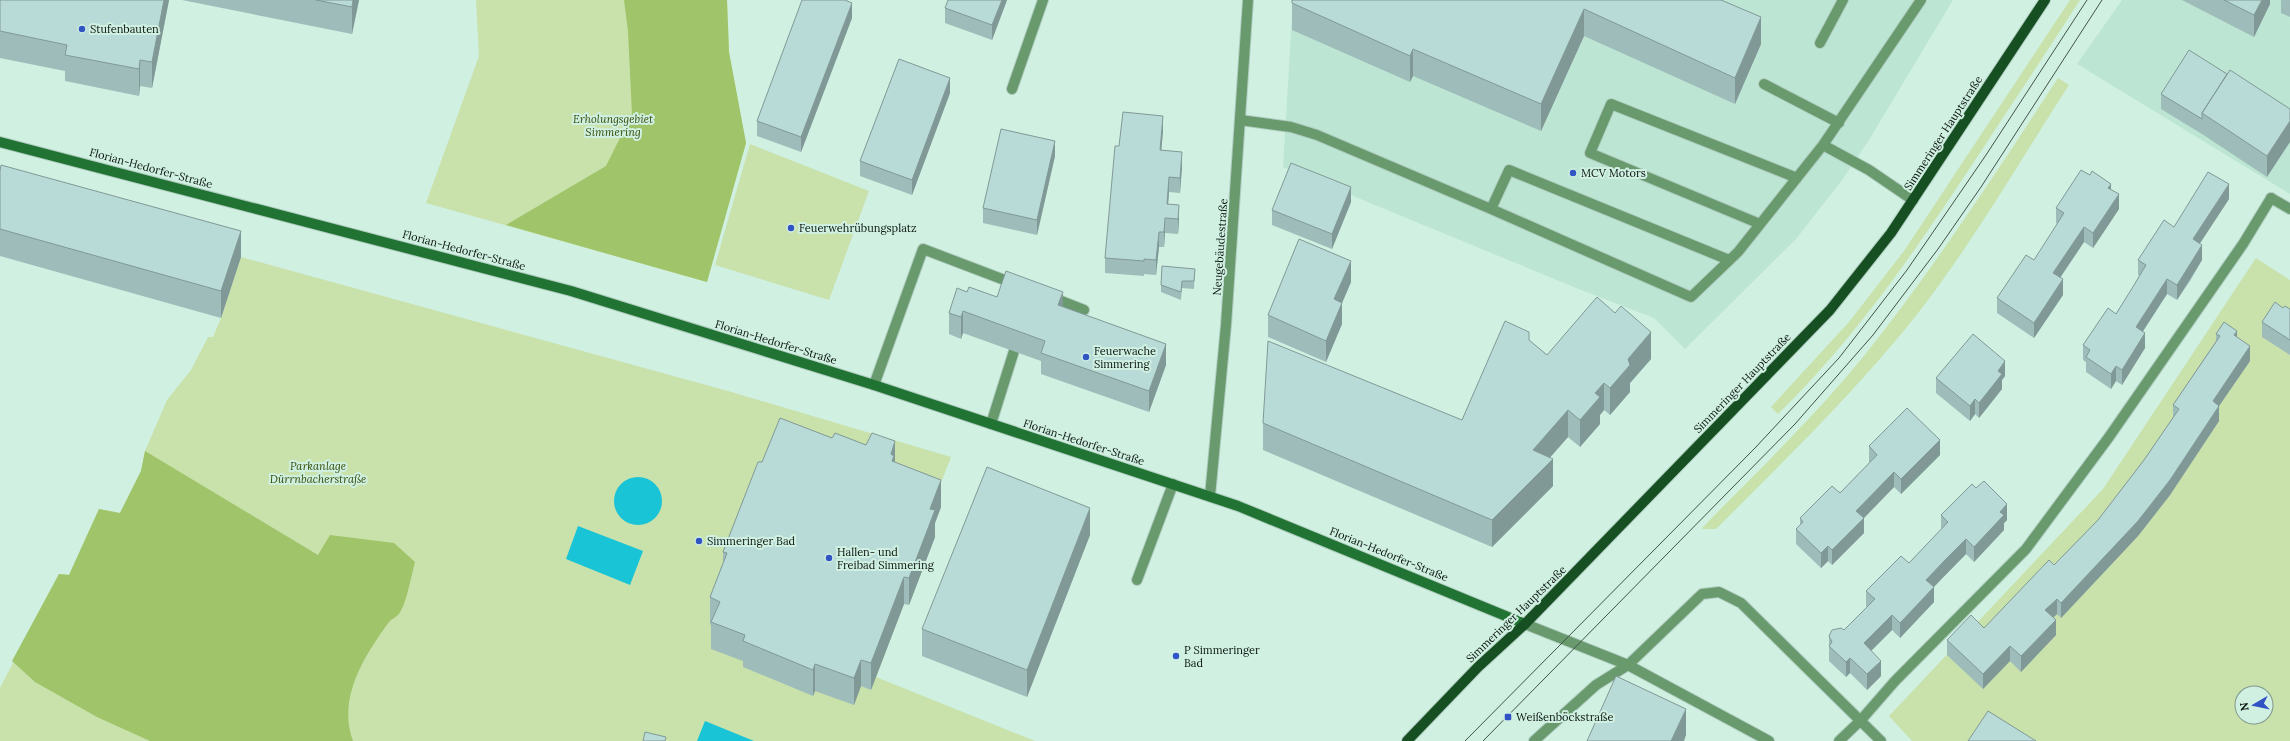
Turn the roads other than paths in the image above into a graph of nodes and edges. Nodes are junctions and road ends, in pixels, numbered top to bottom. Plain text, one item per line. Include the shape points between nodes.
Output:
1 (1043, 0) edge
2 (1248, 0) edge
3 (1843, 0) edge
4 (1921, 0) edge
5 (2045, 0) edge
6 (1820, 43) dead end
7 (1764, 84) dead end
8 (1012, 89) dead end
9 (1240, 120) junction
10 (1839, 123) junction
11 (0, 142) edge
12 (1824, 145) junction
13 (1797, 178) junction
14 (1913, 200) junction
15 (1491, 209) junction
16 (2290, 210) edge
17 (1760, 224) junction
18 (1729, 260) junction
19 (1026, 288) edge
20 (1040, 293) edge
21 (1084, 310) dead end
22 (1014, 351) dead end
23 (874, 385) junction
24 (991, 424) junction
25 (1174, 484) junction
26 (1210, 496) junction
27 (1137, 580) dead end
28 (1525, 624) junction
29 (1628, 665) junction
30 (1861, 720) junction
31 (1407, 741) edge
32 (1534, 741) edge
33 (1769, 741) edge
34 (1839, 741) edge
35 (1881, 741) edge

1 - 8 street
2 - 9 street, Neugebäudestraße
3 - 6 street
4 - 10 street
5 - 14 main road, Simmeringer Hauptstraße
7 - 10 street
9 - 15 street via 1291,127 1317,135
9 - 26 street, Neugebäudestraße via 1226,325
10 - 12 street
11 - 23 main road, Florian-Hedorfer-Straße via 571,291
12 - 13 street
12 - 14 street via 1869,170
13 - 17 street
13 - 17 street via 1611,104 1590,153
14 - 28 main road, Simmeringer Hauptstraße via 1891,234 1830,310
15 - 18 street via 1692,296
15 - 18 street via 1509,170
16 - 30 street via 2271,198 2243,244 2114,431 2026,549 1895,681
17 - 18 street
19 - 23 street via 923,249
20 - 21 street
22 - 24 street
23 - 24 main road, Florian-Hedorfer-Straße
24 - 25 main road, Florian-Hedorfer-Straße
25 - 26 main road, Florian-Hedorfer-Straße
25 - 27 street
26 - 28 main road, Florian-Hedorfer-Straße via 1264,515
28 - 29 street
28 - 31 main road, Simmeringer Hauptstraße via 1478,666
29 - 30 street via 1702,594 1719,592 1742,603
29 - 32 street via 1596,686
29 - 33 street
30 - 34 street
30 - 35 street

